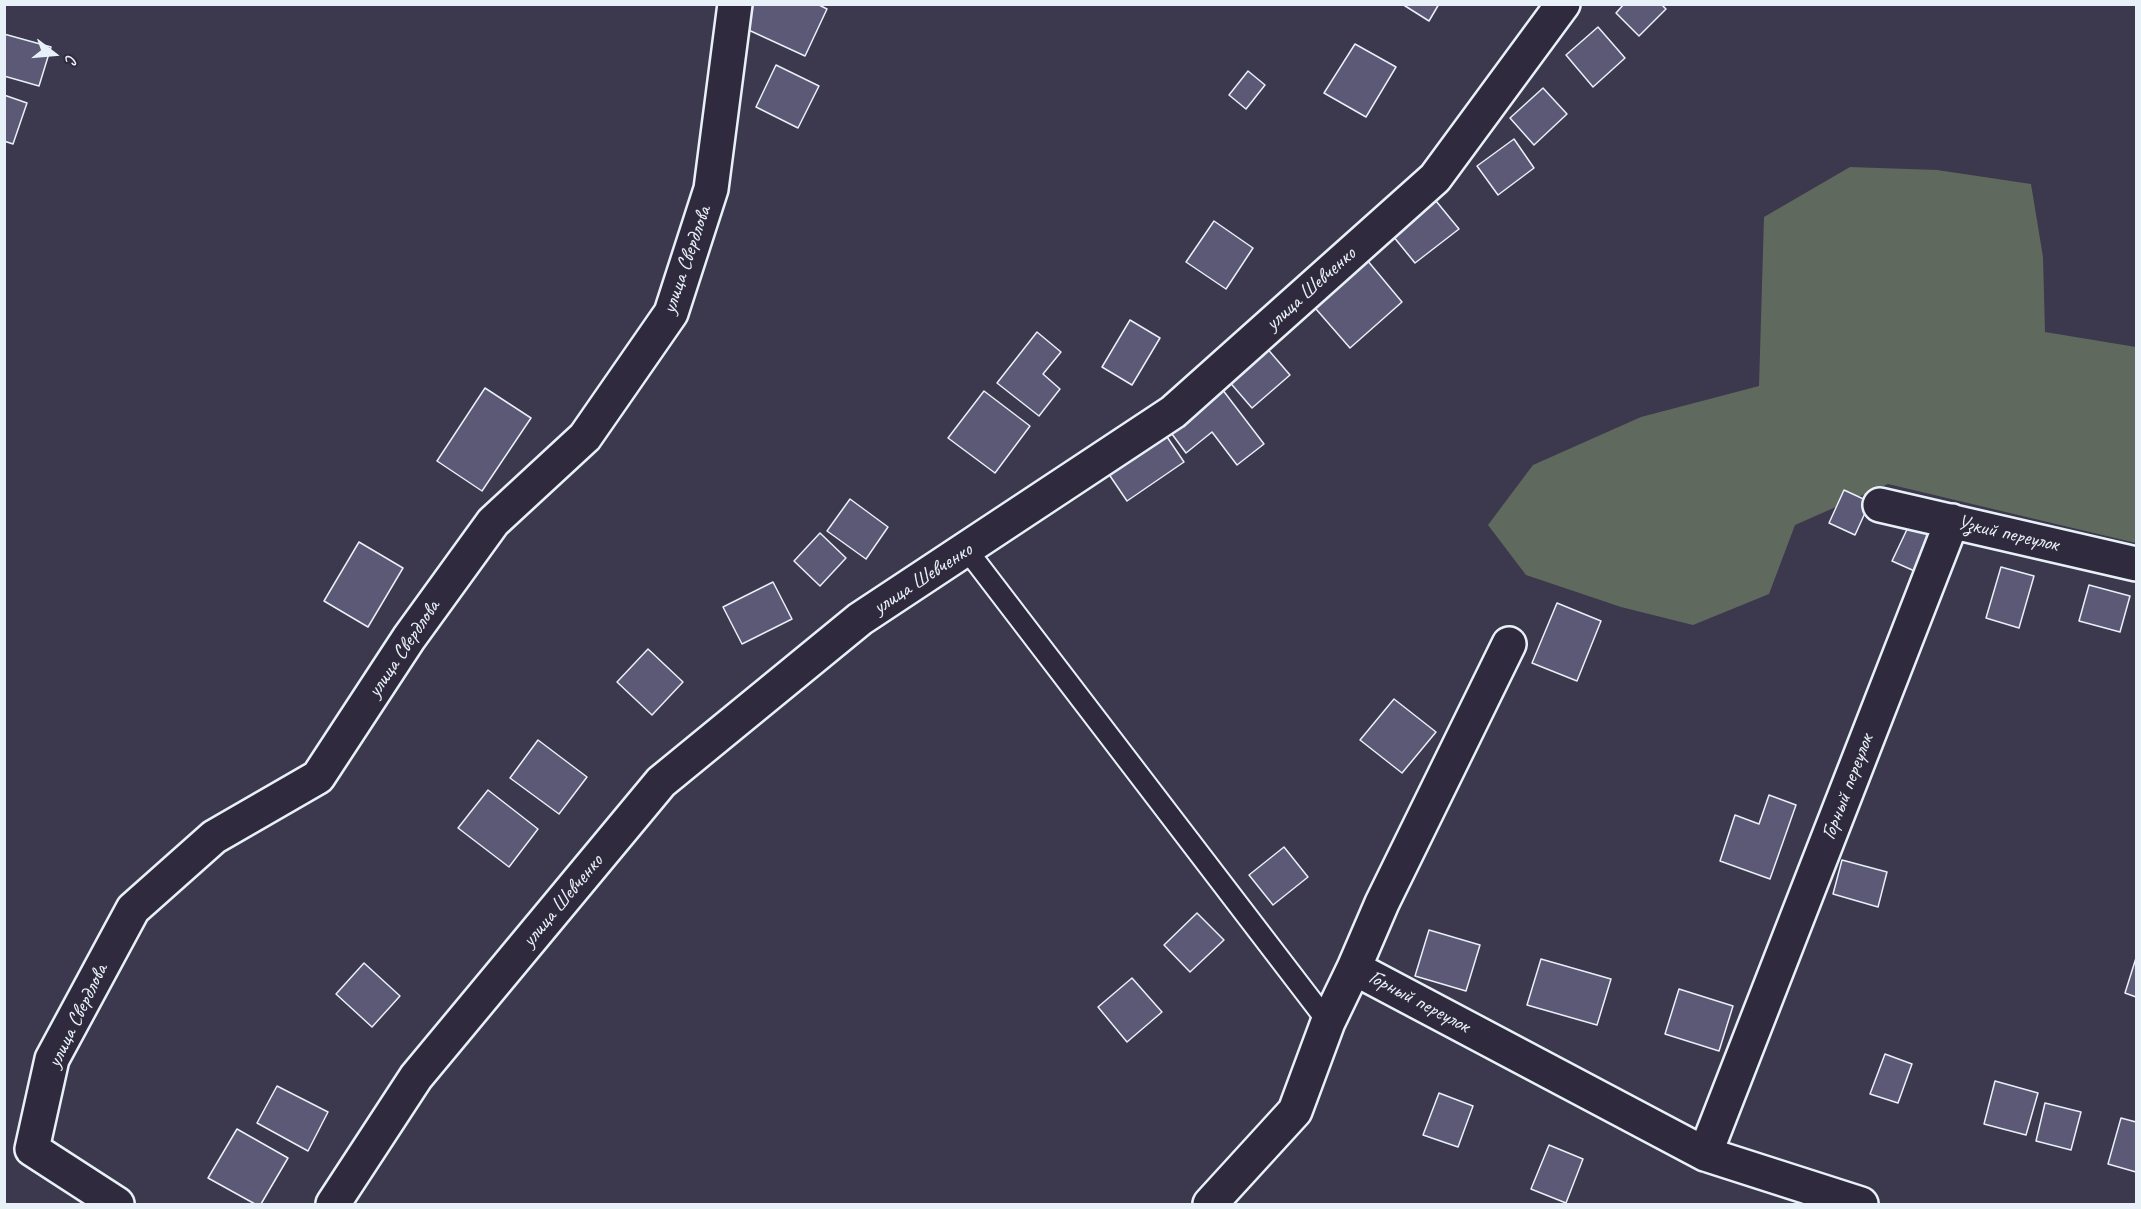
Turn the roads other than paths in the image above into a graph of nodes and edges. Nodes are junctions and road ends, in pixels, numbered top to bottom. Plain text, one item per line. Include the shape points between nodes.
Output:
1 (735, 4) edge
2 (1563, 4) edge
3 (1880, 505) dead end
4 (1952, 521) junction
5 (967, 550) junction
6 (2136, 564) edge
7 (1509, 644) dead end
8 (1354, 968) junction
9 (1328, 1022) junction
10 (1706, 1154) junction
11 (117, 1204) edge
12 (333, 1204) edge
13 (1210, 1204) edge
14 (1861, 1204) edge

1 - 11 street, улица Свердлова via 711,189 671,313 585,437 493,522 409,638 318,777 214,837 133,909 52,1059 32,1149
2 - 5 street, улица Шевченко via 1435,178 1173,412
3 - 4 street, Узкий переулок
4 - 6 street, Узкий переулок
4 - 10 street, Горный переулок
5 - 9 lane
5 - 12 street, улица Шевченко via 860,620 661,783 416,1077
7 - 8 street, Горный переулок
8 - 9 street
8 - 10 street, Горный переулок
9 - 13 street via 1295,1111
10 - 14 street, Горный переулок

